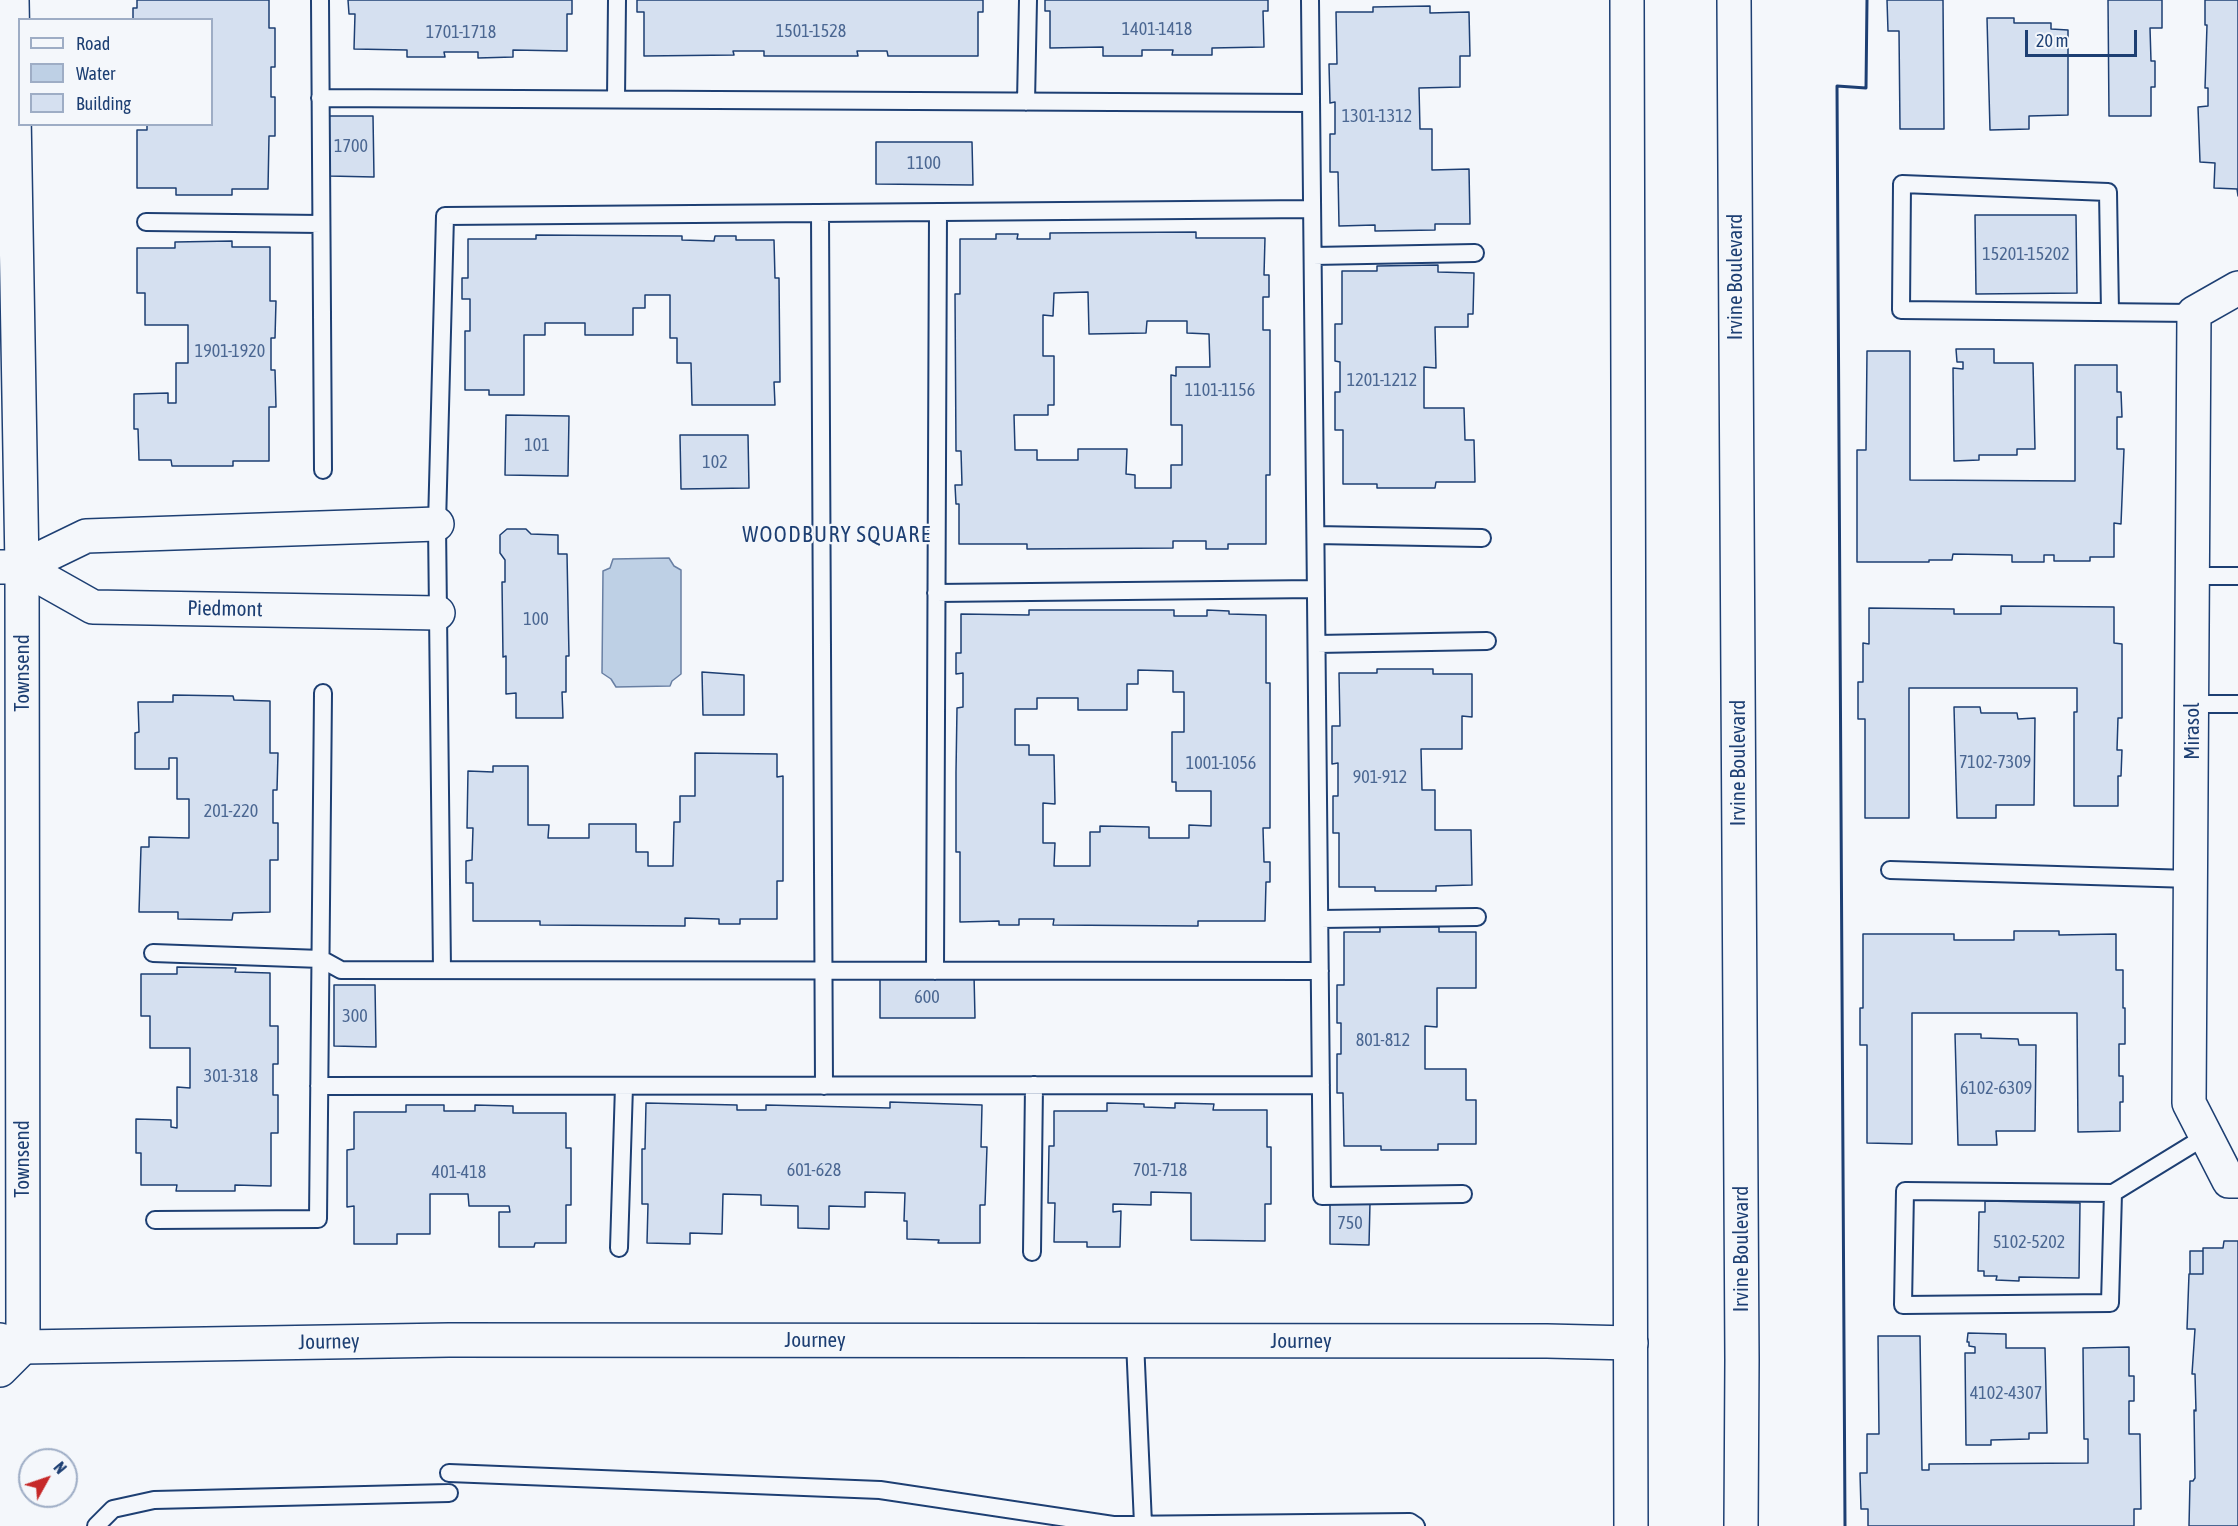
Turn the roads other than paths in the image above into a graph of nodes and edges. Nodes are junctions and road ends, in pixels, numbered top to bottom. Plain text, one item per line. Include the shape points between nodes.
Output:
1 (12, 0) edge
2 (320, 0) edge
3 (617, 0) edge
4 (1028, 0) edge
5 (1310, 0) edge
6 (1627, 0) edge
7 (1734, 0) edge
8 (320, 98) junction
9 (616, 99) junction
10 (1026, 102) junction
11 (1311, 103) junction
12 (1312, 209) junction
13 (938, 212) junction
14 (820, 213) junction
15 (146, 222) dead end
16 (321, 224) junction
17 (1475, 253) dead end
18 (1313, 256) junction
19 (2238, 288) edge
20 (2110, 312) junction
21 (2194, 313) junction
22 (323, 470) dead end
23 (437, 524) junction
24 (1316, 535) junction
25 (1482, 538) dead end
26 (11, 567) edge
27 (2193, 576) junction
28 (2238, 576) edge
29 (1316, 589) junction
30 (936, 593) junction
31 (438, 613) junction
32 (1487, 641) dead end
33 (1317, 644) junction
34 (323, 693) dead end
35 (2192, 704) junction
36 (2238, 704) edge
37 (1890, 870) dead end
38 (2191, 879) junction
39 (1477, 917) dead end
40 (1320, 919) junction
41 (153, 953) dead end
42 (321, 959) junction
43 (442, 970) junction
44 (823, 970) junction
45 (935, 971) junction
46 (1320, 971) junction
47 (1034, 1085) junction
48 (1321, 1085) junction
49 (320, 1086) junction
50 (624, 1086) junction
51 (824, 1086) junction
52 (2206, 1136) junction
53 (2238, 1181) edge
54 (2113, 1193) junction
55 (1463, 1194) dead end
56 (155, 1220) dead end
57 (620, 1248) dead end
58 (1032, 1252) dead end
59 (1135, 1341) junction
60 (11, 1343) edge
61 (1631, 1343) junction
62 (0, 1370) edge
63 (449, 1473) dead end
64 (450, 1493) dead end
65 (1143, 1524) junction
66 (96, 1526) edge
67 (1416, 1526) edge
68 (1631, 1526) edge
69 (1741, 1526) edge

1 - 26 street, Townsend
2 - 8 lane
3 - 9 lane
4 - 10 lane
5 - 11 lane
6 - 61 street
7 - 69 street, Irvine Boulevard
8 - 9 lane
8 - 16 lane
9 - 10 lane
10 - 11 lane
11 - 12 lane
12 - 13 lane
12 - 18 lane
13 - 14 lane
13 - 30 lane
14 - 23 lane via 445,216
14 - 44 lane
15 - 16 lane
16 - 22 lane
17 - 18 lane
18 - 24 lane
19 - 21 street
20 - 20 lane via 1900,310 1902,184 2108,192
20 - 21 lane
21 - 27 street, Mirasol
23 - 26 street via 86,536
23 - 31 lane
24 - 25 lane
24 - 29 lane
26 - 31 street, Piedmont via 93,607
26 - 60 street, Townsend
27 - 28 lane
27 - 35 street, Mirasol
29 - 30 lane
29 - 33 lane
30 - 45 lane
31 - 43 lane
32 - 33 lane
33 - 40 lane
34 - 42 lane
35 - 36 lane
35 - 38 street, Mirasol
37 - 38 lane
38 - 52 street, Mirasol via 2189,1103
39 - 40 lane
40 - 46 lane
41 - 42 lane
42 - 43 lane via 341,970
42 - 49 lane
43 - 44 lane
44 - 45 lane
44 - 51 lane
45 - 46 lane
46 - 48 lane
47 - 48 lane
47 - 51 lane
47 - 58 lane
48 - 55 lane via 1322,1196
49 - 50 lane
49 - 56 lane via 318,1220
50 - 51 lane
50 - 57 lane
52 - 53 street, Mirasol via 2229,1181
52 - 54 lane
54 - 54 lane via 1905,1191 1903,1305 2110,1303
59 - 60 street, Journey
59 - 61 street, Journey
59 - 65 lane
60 - 62 street
61 - 68 street
63 - 65 lane via 880,1490 1113,1525
64 - 66 lane via 154,1500 113,1509
65 - 67 lane via 1410,1522

